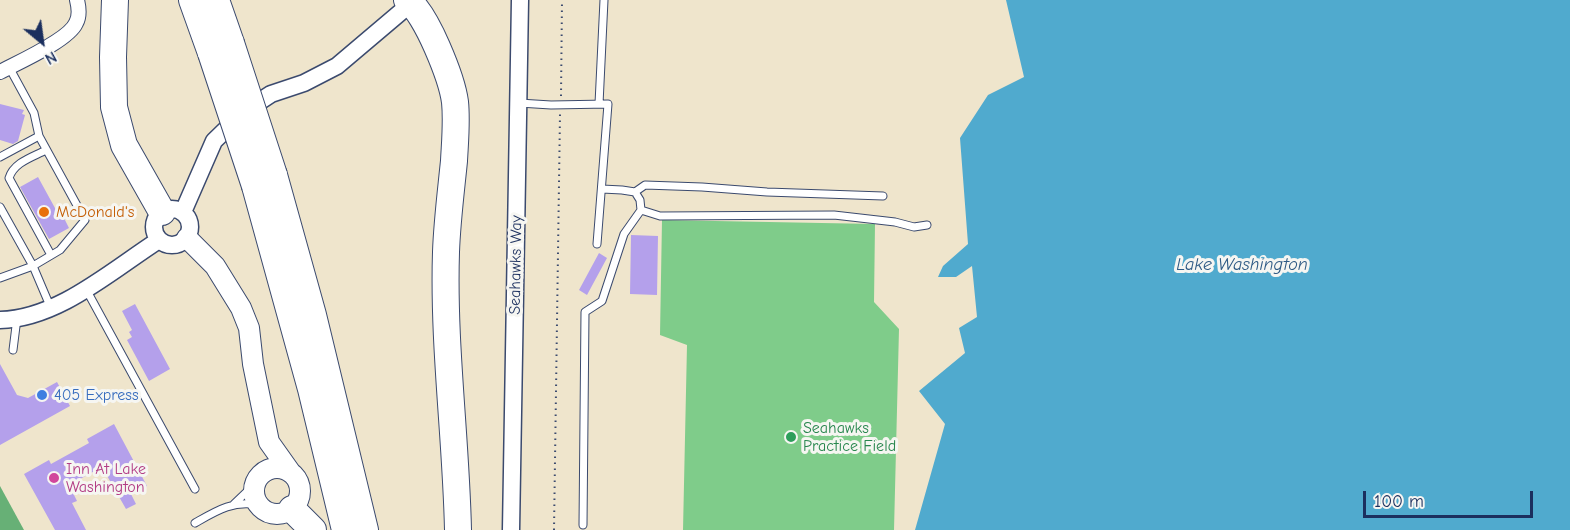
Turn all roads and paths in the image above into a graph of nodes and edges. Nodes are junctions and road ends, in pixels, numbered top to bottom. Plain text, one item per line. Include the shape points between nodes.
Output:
1 (76, 0) edge
2 (115, 0) edge
3 (192, 0) edge
4 (216, 0) edge
5 (520, 0) edge
6 (562, 0) edge
7 (604, 0) edge
8 (411, 1) edge
9 (221, 48) junction
10 (5, 70) edge
11 (561, 98) dead end
12 (519, 103) junction
13 (599, 104) junction
14 (560, 112) dead end
15 (39, 136) junction
16 (46, 150) junction
17 (0, 157) edge
18 (264, 180) junction
19 (602, 189) junction
20 (634, 192) junction
21 (883, 196) dead end
22 (0, 207) edge
23 (642, 210) junction
24 (172, 212) junction
25 (927, 225) dead end
26 (187, 238) junction
27 (159, 240) junction
28 (597, 244) dead end
29 (51, 255) junction
30 (33, 266) junction
31 (0, 278) edge
32 (86, 288) junction
33 (51, 309) junction
34 (8, 319) edge
35 (13, 350) dead end
36 (269, 442) junction
37 (291, 473) junction
38 (260, 478) junction
39 (195, 489) dead end
40 (234, 504) junction
41 (278, 517) edge
42 (195, 523) dead end
43 (583, 525) dead end
44 (314, 530) edge
45 (345, 530) edge
46 (365, 530) edge
47 (458, 530) edge
48 (512, 530) edge
49 (554, 530) edge

1 - 10 street via 77,23 65,36
2 - 24 highway via 114,108 124,145
3 - 9 highway
4 - 9 highway
5 - 12 street, Seahawks Way
6 - 11 path
7 - 13 lane
8 - 24 street via 337,66 271,94 245,111 214,141
8 - 47 highway via 433,38 455,101 446,326
9 - 18 highway, bridge
10 - 15 lane via 34,114
12 - 13 lane
12 - 48 street, Seahawks Way
13 - 19 lane via 608,104
14 - 49 path
15 - 16 lane
15 - 17 lane
16 - 29 lane via 85,220
16 - 29 lane via 16,166 9,178
18 - 45 highway
18 - 46 highway via 313,315
19 - 20 lane
19 - 28 lane
20 - 21 lane via 645,185
20 - 23 lane
22 - 30 lane
23 - 25 lane via 660,216 834,215 914,227
23 - 43 lane via 624,234 602,301 585,312
24 - 26 street via 190,221
24 - 27 street via 154,222
26 - 27 street via 170,245
26 - 36 main road via 214,266 241,308 249,328
27 - 32 street
29 - 30 lane
30 - 31 lane
30 - 33 lane
32 - 33 street
32 - 39 lane
33 - 34 street
34 - 35 lane
36 - 37 main road
36 - 38 main road
37 - 38 main road via 277,468
37 - 41 main road via 300,491 296,504
38 - 40 lane
38 - 41 main road via 255,498
40 - 41 lane via 247,503
40 - 42 lane
41 - 44 highway

